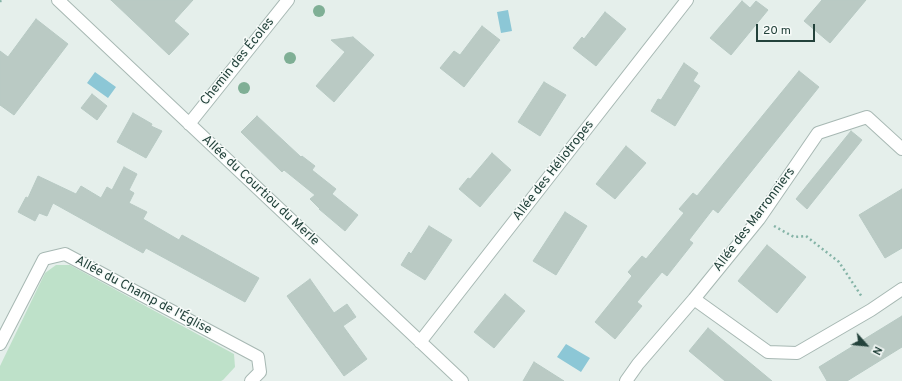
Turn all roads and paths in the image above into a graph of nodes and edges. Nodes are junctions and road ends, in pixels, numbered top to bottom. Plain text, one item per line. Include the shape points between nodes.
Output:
1 (58, 0) edge
2 (288, 0) edge
3 (687, 0) edge
4 (189, 124) junction
5 (902, 149) edge
6 (759, 219) junction
7 (902, 289) edge
8 (694, 299) junction
9 (871, 310) junction
10 (420, 342) junction
11 (0, 344) edge
12 (251, 381) edge
13 (462, 381) edge
14 (626, 381) edge

1 - 4 street, Allée du Courtiou du Merle
2 - 4 street, Chemin des Écoles
3 - 10 street, Allée des Héliotropes
4 - 10 street, Allée du Courtiou du Merle
5 - 6 street, Allée des Marronniers via 867,117 818,133
6 - 8 street, Allée des Marronniers
6 - 9 path via 794,237 806,236 839,262
7 - 9 street
8 - 9 street via 768,352 797,353
8 - 14 street, Allée des Marronniers
10 - 13 street, Allée du Courtiou du Merle
11 - 12 street, Allée du Champ de l'Église via 44,259 65,254 258,357 260,372

